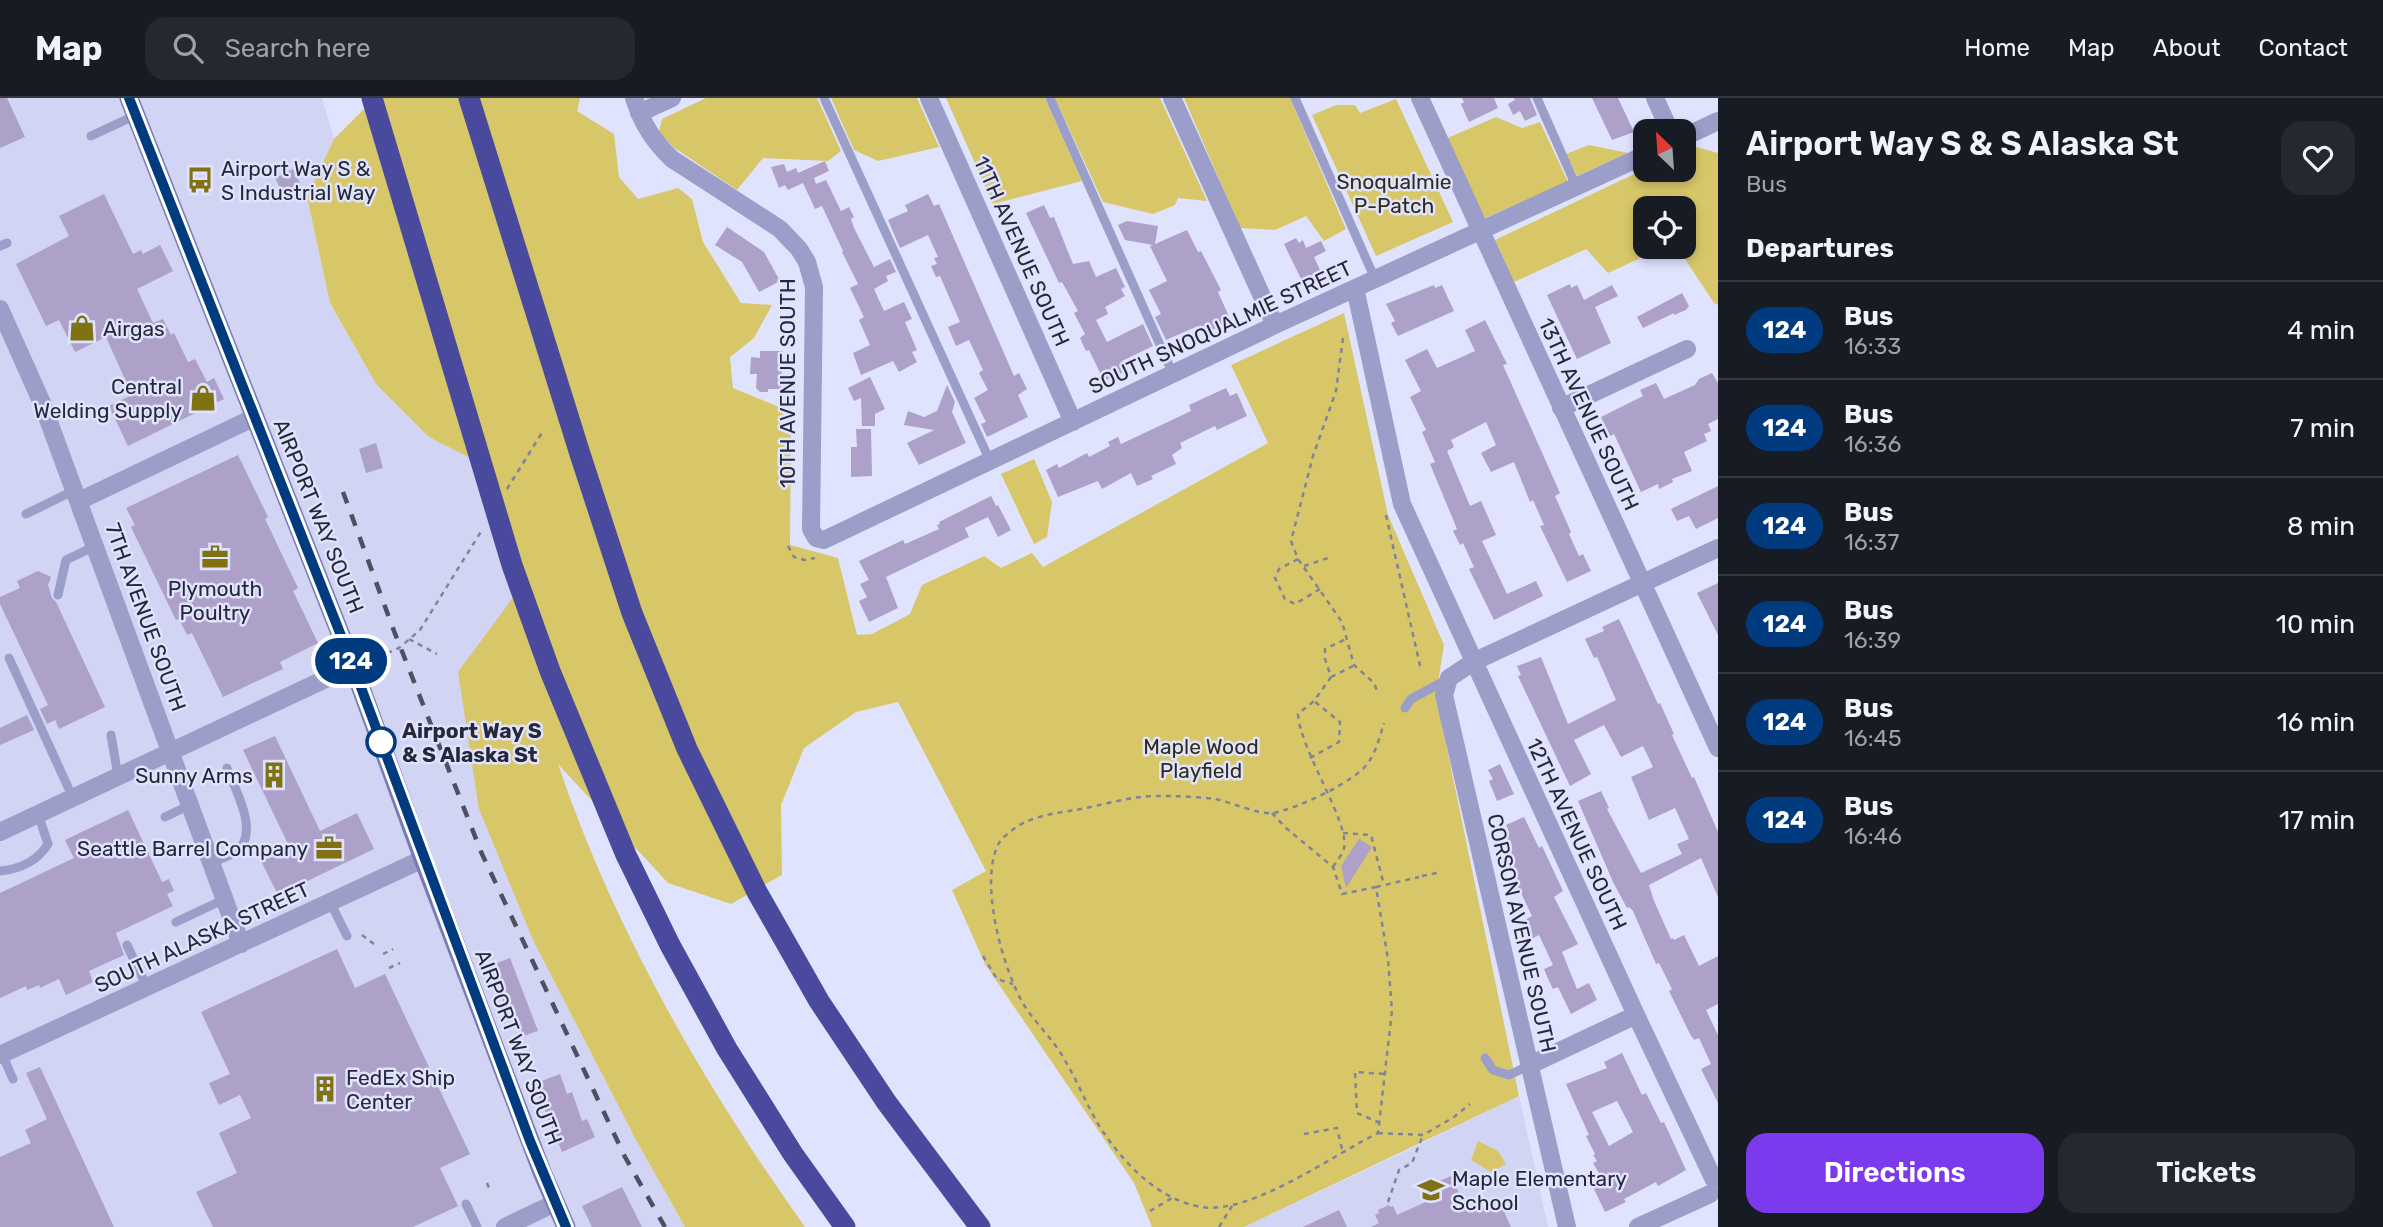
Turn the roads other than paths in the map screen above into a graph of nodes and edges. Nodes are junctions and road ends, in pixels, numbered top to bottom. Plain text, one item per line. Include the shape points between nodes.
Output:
1 (372, 98) edge
2 (469, 98) edge
3 (672, 98) edge
4 (824, 98) edge
5 (929, 98) edge
6 (1050, 98) edge
7 (1172, 98) edge
8 (1295, 98) edge
9 (1420, 98) edge
10 (1537, 98) edge
11 (1655, 98) edge
12 (637, 106) edge
13 (133, 107) edge
14 (1665, 119) edge
15 (1718, 121) edge
16 (1696, 131) edge
17 (91, 136) dead end
18 (1633, 160) edge
19 (1576, 186) junction
20 (1479, 231) junction
21 (1375, 279) junction
22 (1355, 288) junction
23 (0, 309) edge
24 (1275, 325) junction
25 (1686, 349) dead end
26 (1173, 374) junction
27 (1561, 408) junction
28 (255, 417) junction
29 (1073, 422) junction
30 (990, 461) junction
31 (77, 496) junction
32 (26, 514) dead end
33 (816, 538) joint
34 (96, 545) junction
35 (1718, 548) edge
36 (1642, 583) junction
37 (58, 595) dead end
38 (9, 658) dead end
39 (1473, 662) junction
40 (353, 666) junction
41 (1449, 678) junction
42 (1405, 708) dead end
43 (111, 735) dead end
44 (1718, 748) edge
45 (171, 751) junction
46 (227, 768) dead end
47 (118, 776) junction
48 (73, 798) junction
49 (190, 805) junction
50 (37, 814) junction
51 (165, 817) dead end
52 (0, 832) edge
53 (423, 859) junction
54 (211, 863) junction
55 (0, 871) edge
56 (225, 899) junction
57 (330, 902) junction
58 (176, 922) dead end
59 (347, 936) dead end
60 (127, 944) dead end
61 (241, 944) junction
62 (147, 987) junction
63 (1636, 1015) junction
64 (1, 1055) edge
65 (1485, 1058) dead end
66 (1530, 1065) junction
67 (13, 1079) dead end
68 (1715, 1189) edge
69 (555, 1203) junction
70 (466, 1204) dead end
71 (477, 1227) edge
72 (505, 1227) edge
73 (566, 1227) edge
74 (845, 1227) edge
75 (980, 1227) edge
76 (1567, 1227) edge
77 (1638, 1227) edge

1 - 74 highway via 512,565 626,855 720,1037
2 - 75 highway via 632,613 687,749 757,892 819,1001
3 - 12 street
4 - 30 lane
5 - 29 street, 11TH AVENUE SOUTH
6 - 26 lane
7 - 24 street
8 - 21 lane
9 - 20 street, 13TH AVENUE SOUTH
10 - 19 lane
11 - 14 street
12 - 33 street, 10TH AVENUE SOUTH via 645,128 672,159 780,229 807,262 814,287 811,529
13 - 17 lane
13 - 28 main road, AIRPORT WAY SOUTH
15 - 16 street
18 - 19 street, SOUTH SNOQUALMIE STREET
19 - 20 street, SOUTH SNOQUALMIE STREET
20 - 21 street, SOUTH SNOQUALMIE STREET
20 - 27 street, 13TH AVENUE SOUTH
21 - 22 street, SOUTH SNOQUALMIE STREET
22 - 24 street, SOUTH SNOQUALMIE STREET
22 - 39 street, 12TH AVENUE SOUTH via 1402,504
23 - 31 street, 7TH AVENUE SOUTH
24 - 26 street, SOUTH SNOQUALMIE STREET
25 - 27 street
26 - 29 street, SOUTH SNOQUALMIE STREET
27 - 36 street, 13TH AVENUE SOUTH
28 - 31 street
28 - 40 main road, AIRPORT WAY SOUTH
29 - 30 street, SOUTH SNOQUALMIE STREET
30 - 33 street, SOUTH SNOQUALMIE STREET via 824,540
31 - 32 lane
31 - 34 street, 7TH AVENUE SOUTH
34 - 37 lane via 66,560
34 - 45 street, 7TH AVENUE SOUTH
35 - 36 street
36 - 39 street
36 - 44 street, 13TH AVENUE SOUTH
38 - 48 lane
39 - 41 street
39 - 63 street, 12TH AVENUE SOUTH
40 - 45 street
40 - 53 main road, AIRPORT WAY SOUTH
41 - 42 lane via 1411,699
41 - 66 street, CORSON AVENUE SOUTH via 1444,695
43 - 47 lane
45 - 47 street
45 - 49 street, 7TH AVENUE SOUTH
46 - 54 lane via 245,813 246,835 236,852
47 - 48 street
48 - 50 street
49 - 51 lane
49 - 54 street, 7TH AVENUE SOUTH
50 - 52 street
50 - 55 lane via 48,844 43,853 16,870
53 - 57 street, SOUTH ALASKA STREET
53 - 69 main road, AIRPORT WAY SOUTH
54 - 56 street, 7TH AVENUE SOUTH
56 - 58 lane
56 - 61 street, 7TH AVENUE SOUTH
57 - 59 lane
57 - 61 street, SOUTH ALASKA STREET
60 - 62 lane
61 - 62 street, SOUTH ALASKA STREET
62 - 64 street, SOUTH ALASKA STREET
63 - 66 street
63 - 68 street, 12TH AVENUE SOUTH
64 - 67 lane
65 - 66 lane via 1493,1070 1509,1075
66 - 76 street, CORSON AVENUE SOUTH
68 - 77 street
69 - 72 street
69 - 73 main road, AIRPORT WAY SOUTH
70 - 71 lane

